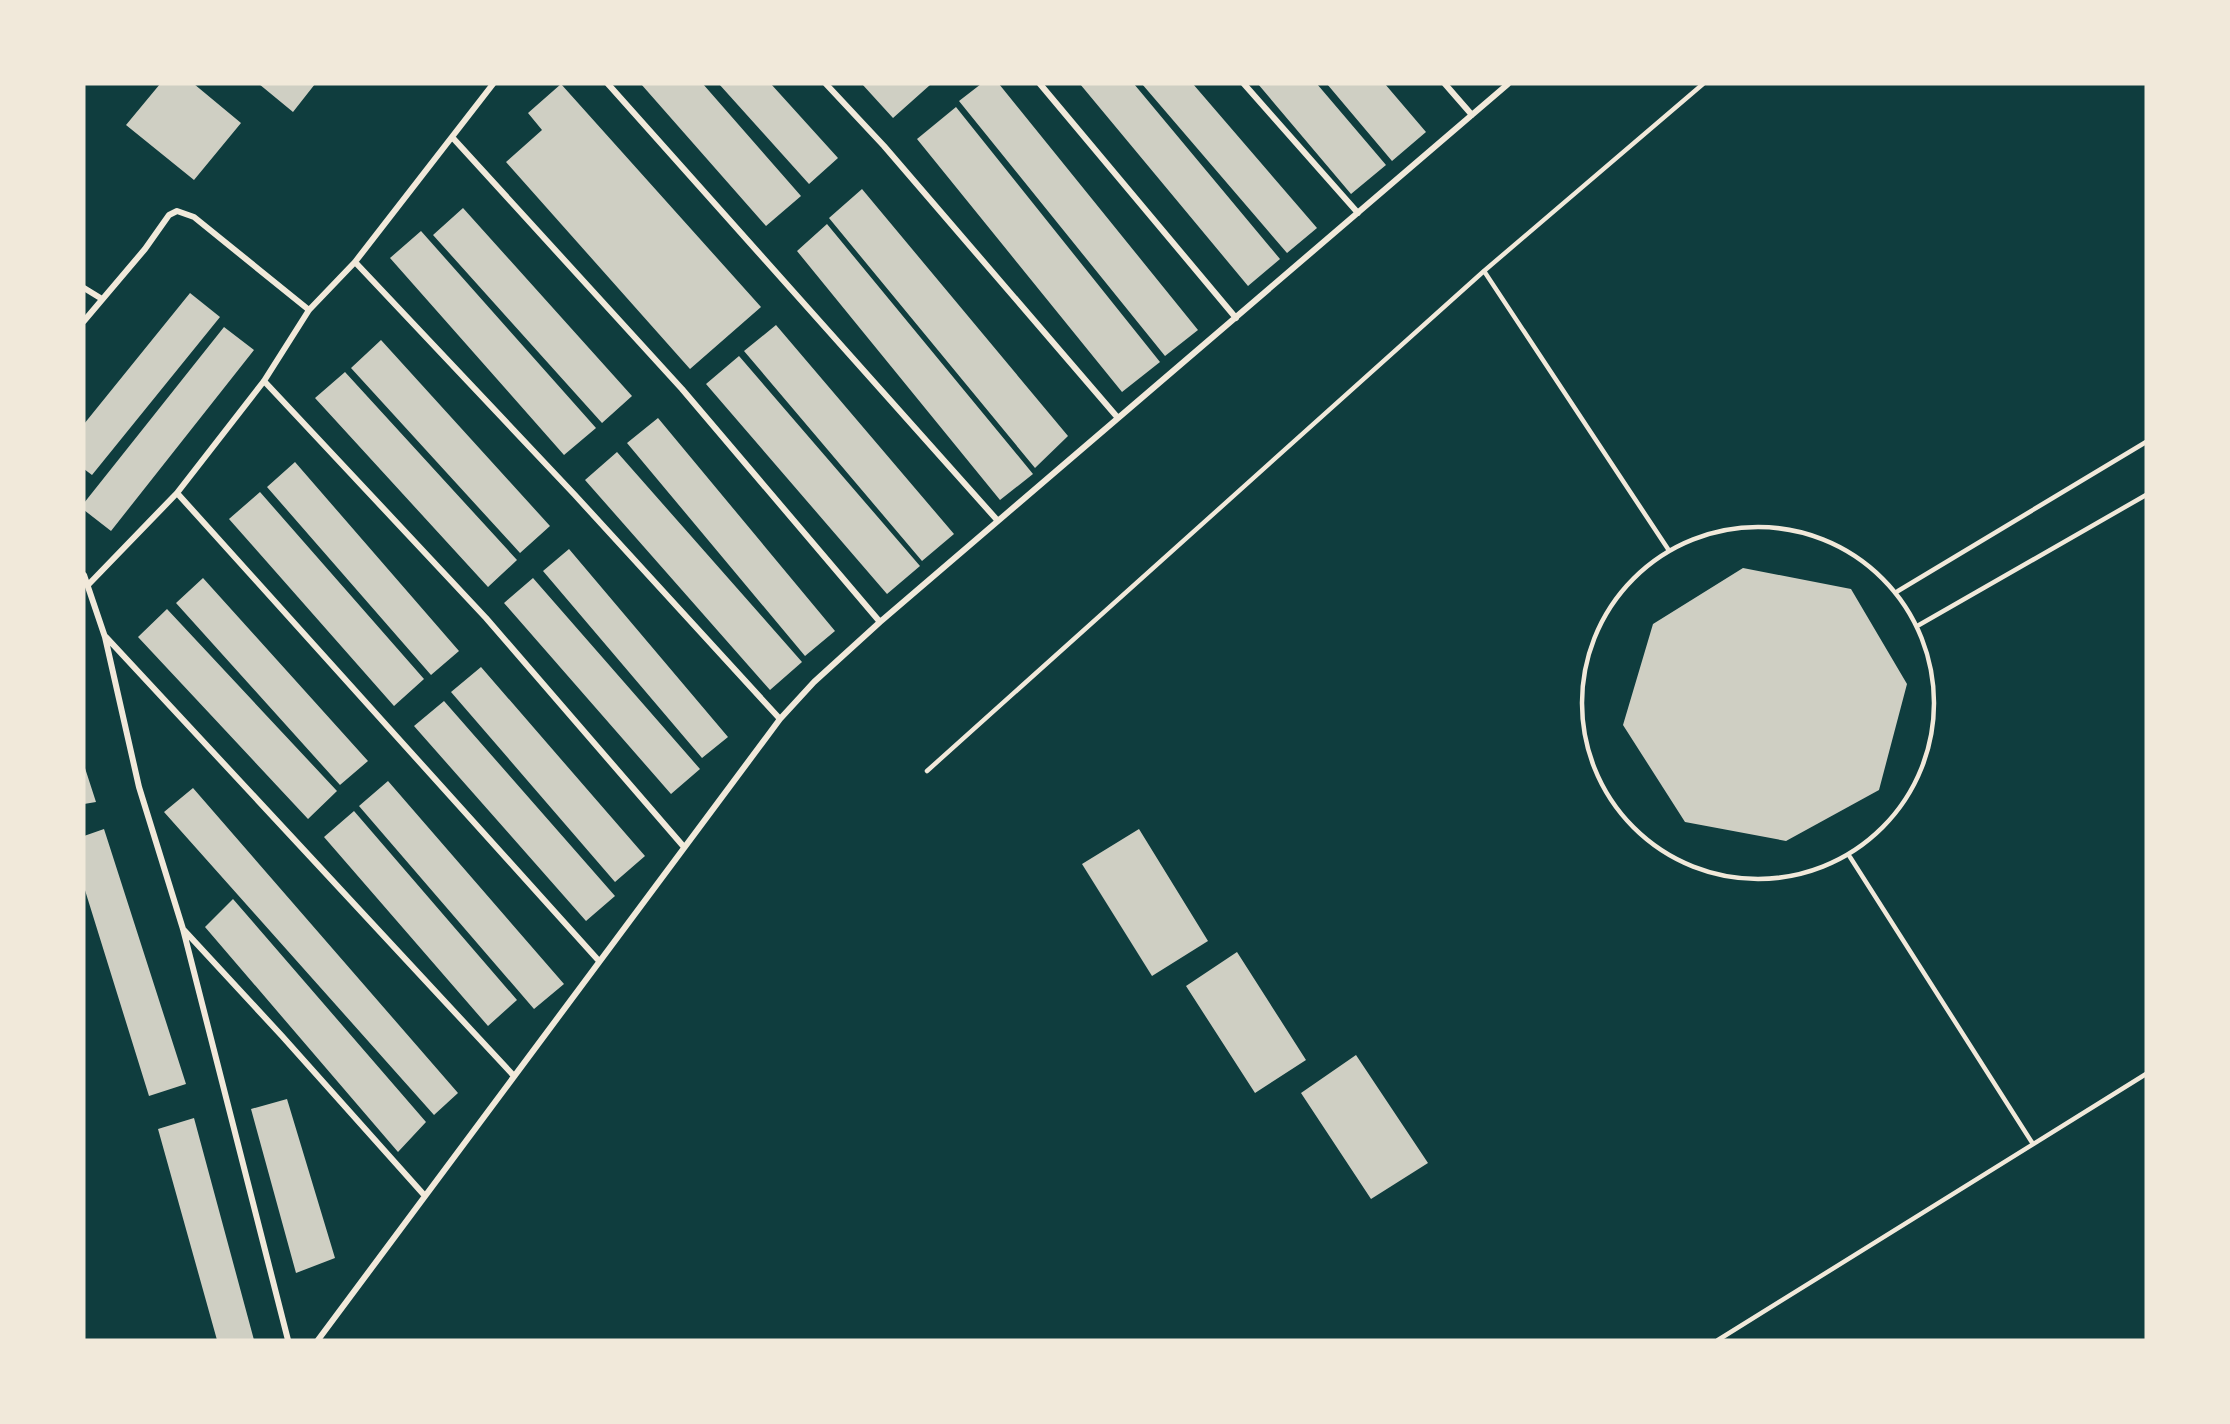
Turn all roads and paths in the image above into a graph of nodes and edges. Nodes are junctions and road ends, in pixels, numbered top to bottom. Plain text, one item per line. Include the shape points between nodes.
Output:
1 (493, 84) edge
2 (608, 84) edge
3 (826, 84) edge
4 (1040, 84) edge
5 (1244, 84) edge
6 (1445, 84) edge
7 (1508, 84) edge
8 (1703, 84) edge
9 (1472, 115) junction
10 (452, 137) junction
11 (1358, 213) junction
12 (355, 262) junction
13 (1484, 271) junction
14 (84, 288) edge
15 (102, 299) junction
16 (309, 310) junction
17 (1236, 318) junction
18 (84, 321) edge
19 (264, 381) junction
20 (1118, 418) junction
21 (2146, 442) edge
22 (177, 493) junction
23 (2146, 495) edge
24 (998, 521) junction
25 (1668, 549) junction
26 (84, 575) edge
27 (88, 585) junction
28 (1898, 591) junction
29 (880, 622) junction
30 (1919, 625) junction
31 (105, 637) junction
32 (780, 719) junction
33 (927, 771) dead end
34 (684, 847) junction
35 (1850, 857) junction
36 (183, 929) junction
37 (600, 961) junction
38 (2146, 1074) edge
39 (514, 1076) junction
40 (2033, 1144) junction
41 (425, 1196) junction
42 (288, 1340) edge
43 (318, 1340) edge
44 (1718, 1340) edge

1 - 10 street
2 - 24 street
3 - 20 street
4 - 17 street
5 - 11 street
6 - 9 street
7 - 9 street
8 - 13 lane
9 - 11 street
10 - 12 street
10 - 29 street via 682,389
11 - 17 street
12 - 16 street
12 - 32 street
13 - 25 lane
13 - 33 lane
14 - 15 street
15 - 16 street via 169,215 177,211 194,217
15 - 18 street
16 - 19 street
17 - 20 street
19 - 22 street
19 - 34 street via 486,618
20 - 24 street
21 - 28 lane
22 - 27 street
22 - 37 street
23 - 30 lane
24 - 29 street
25 - 28 lane via 1749,525 1831,540
25 - 35 lane via 1602,615 1578,705 1602,795 1669,860 1692,866 1760,883
26 - 27 street
27 - 31 street
28 - 30 lane
29 - 32 street
30 - 35 lane via 1936,711 1921,763 1911,795
31 - 36 street via 139,787
31 - 39 street
32 - 34 street
34 - 37 street
35 - 40 lane
36 - 41 street
36 - 42 street
37 - 39 street
38 - 40 lane
39 - 41 street
40 - 44 lane
41 - 43 street

